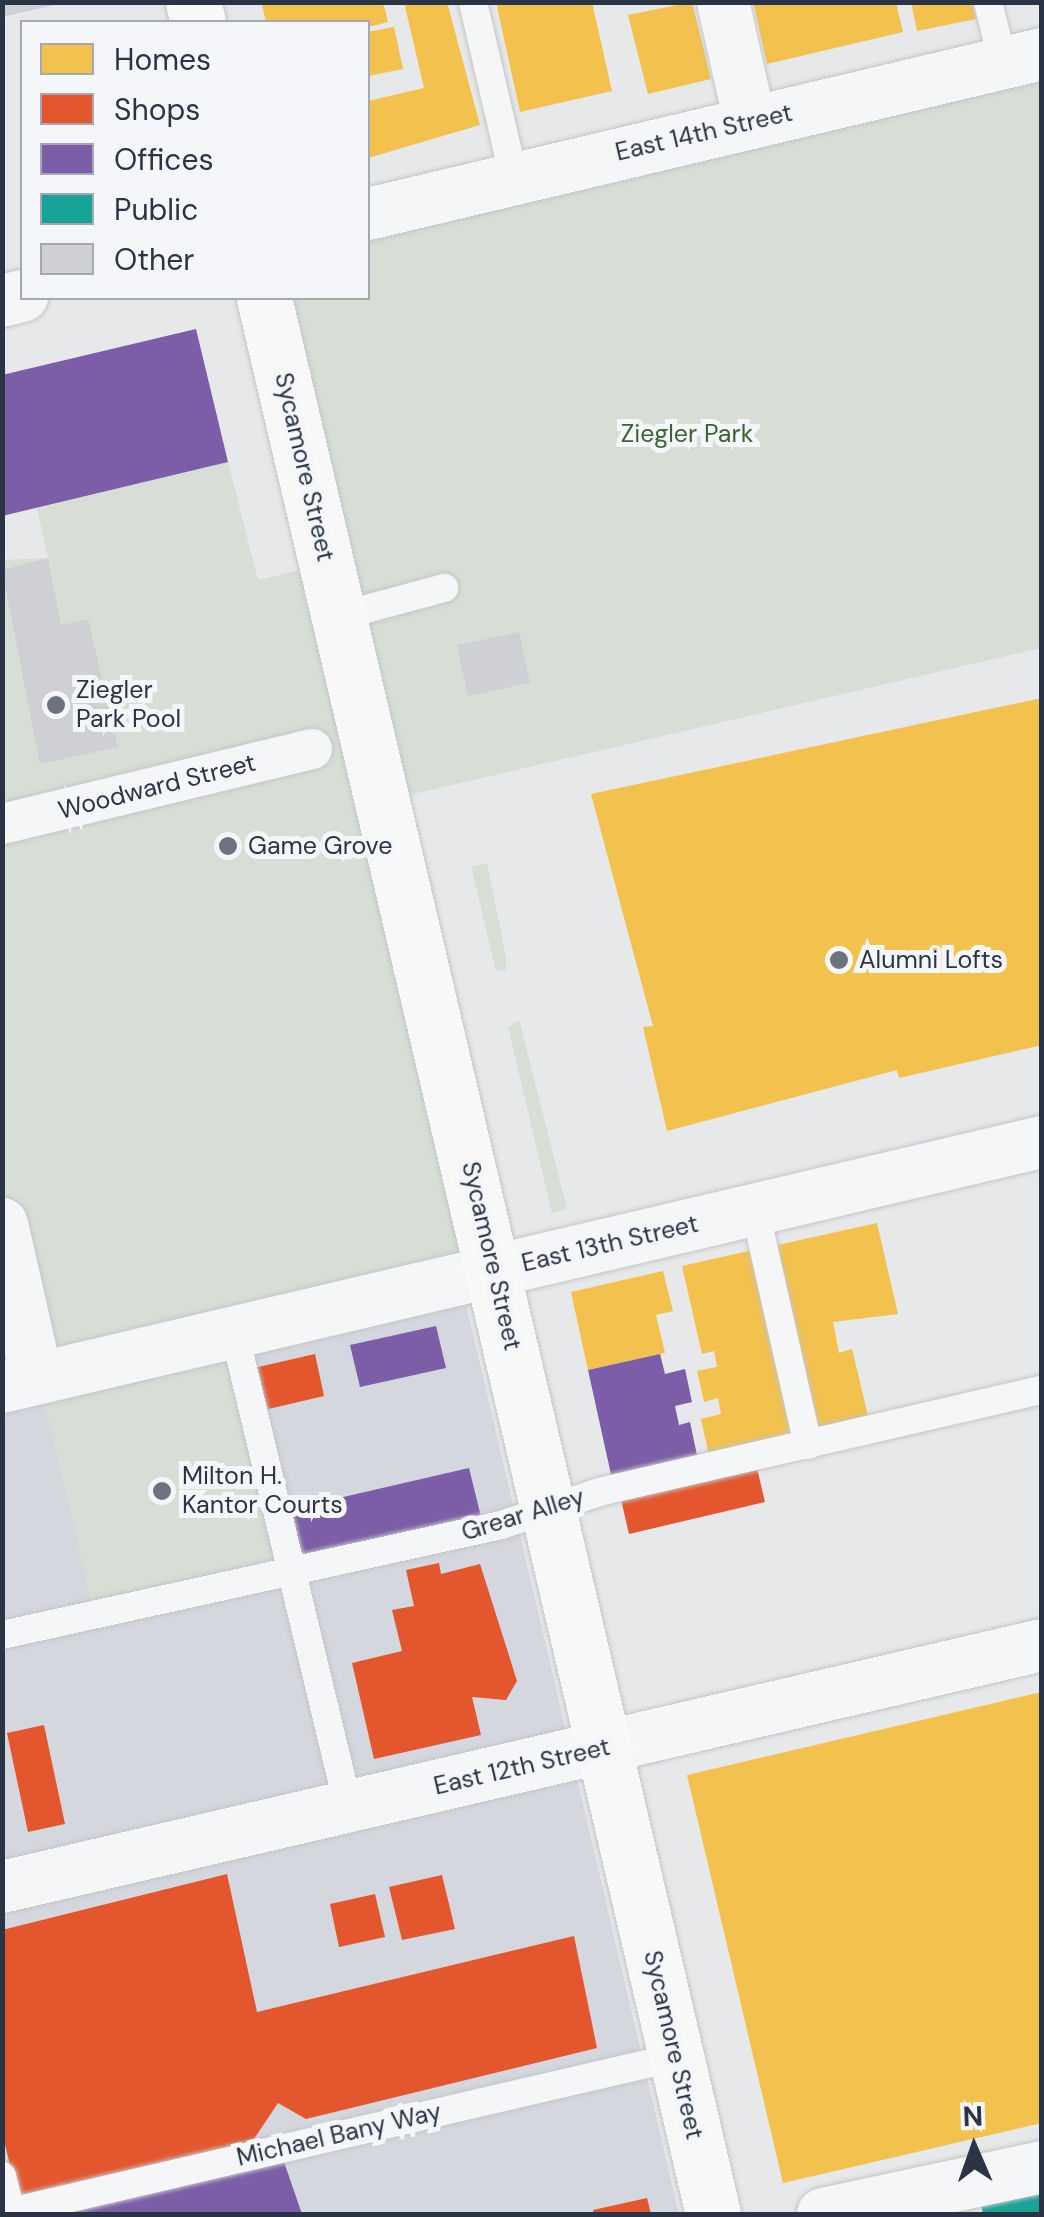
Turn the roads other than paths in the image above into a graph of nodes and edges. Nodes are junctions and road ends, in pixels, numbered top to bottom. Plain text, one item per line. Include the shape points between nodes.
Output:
1 (473, 2) edge
2 (723, 2) edge
3 (988, 2) edge
4 (1022, 58) edge
5 (750, 122) junction
6 (514, 178) junction
7 (370, 214) edge
8 (264, 300) edge
9 (444, 588) dead end
10 (340, 616) junction
11 (312, 750) dead end
12 (2, 824) edge
13 (1042, 1142) edge
14 (755, 1210) junction
15 (2, 1224) edge
16 (494, 1271) junction
17 (234, 1330) junction
18 (20, 1382) edge
19 (1042, 1390) edge
20 (808, 1445) junction
21 (549, 1506) junction
22 (289, 1573) junction
23 (2, 1635) edge
24 (1042, 1645) edge
25 (605, 1747) junction
26 (348, 1808) junction
27 (2, 1887) edge
28 (676, 2057) junction
29 (1042, 2166) edge
30 (2, 2176) edge
31 (7, 2213) edge
32 (713, 2214) edge
33 (823, 2214) edge

1 - 6 lane
2 - 5 street
3 - 4 lane
4 - 5 street, East 14th Street
5 - 6 street, East 14th Street
6 - 7 street, East 14th Street
8 - 10 main road, Sycamore Street
9 - 10 lane
10 - 16 main road, Sycamore Street
11 - 12 street, Woodward Street
13 - 14 street, East 13th Street
14 - 16 street, East 13th Street
14 - 20 lane
15 - 18 street
16 - 17 street, East 13th Street
16 - 21 main road, Sycamore Street
17 - 18 street, East 13th Street
17 - 22 lane
19 - 20 lane, Grear Alley
20 - 21 lane, Grear Alley
21 - 22 lane, Grear Alley via 502,1526
21 - 25 main road, Sycamore Street
22 - 23 lane, Grear Alley
22 - 26 lane
24 - 25 street, East 12th Street
25 - 26 street, East 12th Street
25 - 28 main road, Sycamore Street
26 - 27 street, East 12th Street
28 - 31 lane, Michael Bany Way
28 - 32 main road, Sycamore Street
29 - 33 street
30 - 31 lane

